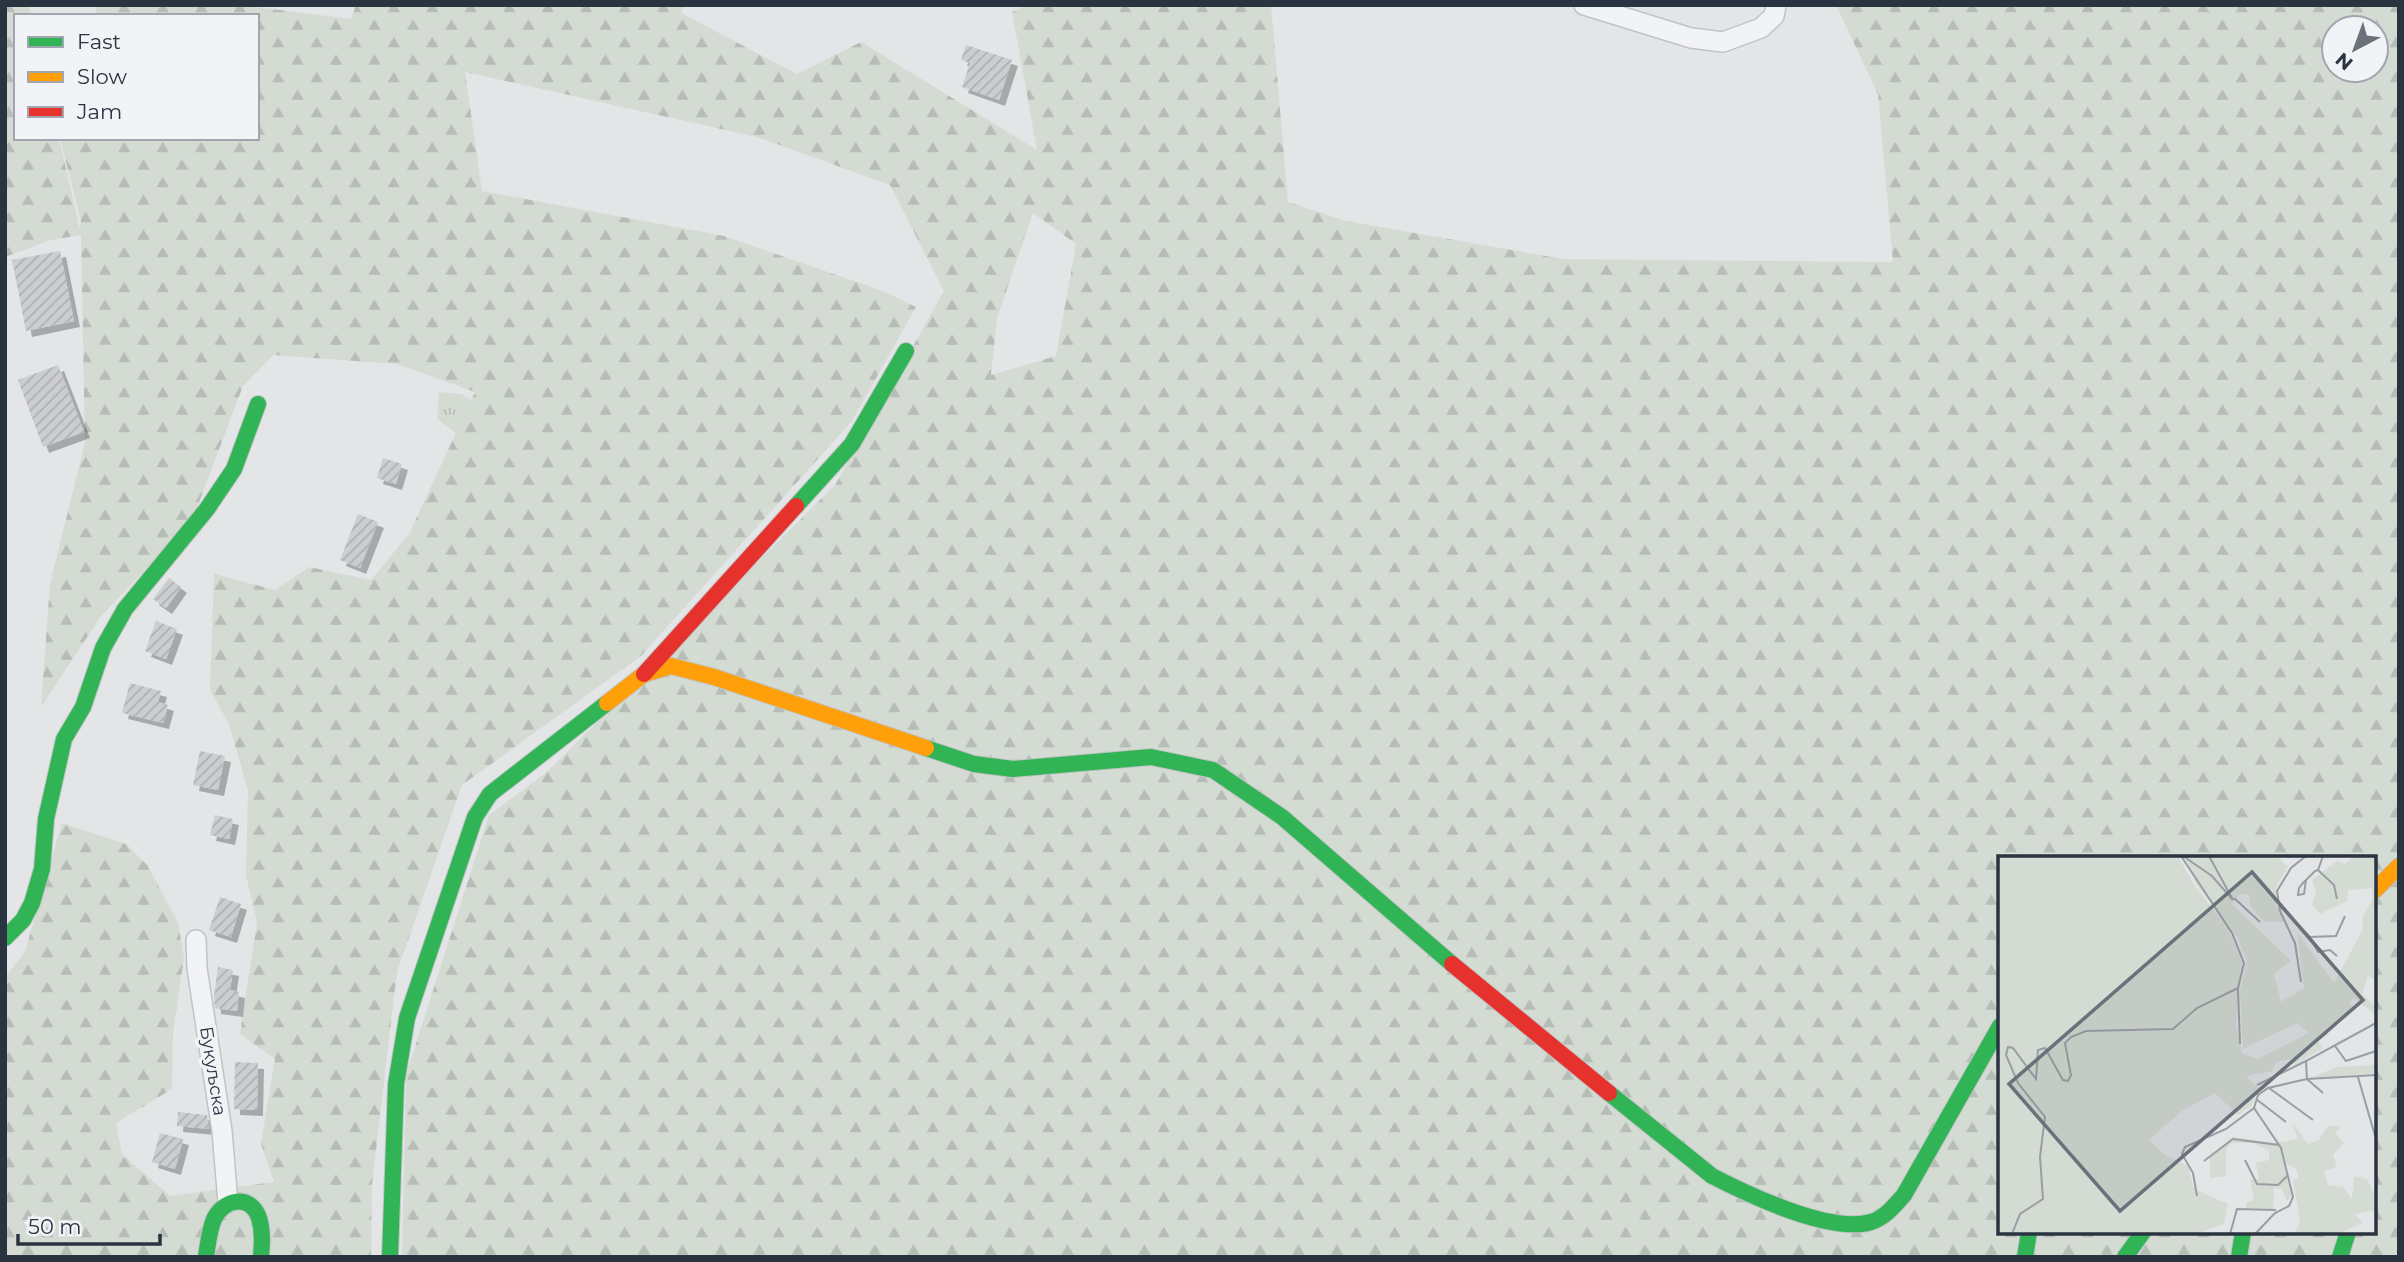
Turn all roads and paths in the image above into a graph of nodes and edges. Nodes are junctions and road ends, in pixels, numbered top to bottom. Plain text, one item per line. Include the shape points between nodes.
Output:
1 (1584, 5) edge
2 (1776, 5) edge
3 (906, 351) dead end
4 (258, 404) dead end
5 (644, 674) junction
6 (2399, 866) edge
7 (2376, 889) edge
8 (5, 938) edge
9 (196, 940) dead end
10 (1998, 1030) edge
11 (228, 1203) junction
12 (2029, 1234) edge
13 (2142, 1234) edge
14 (2243, 1234) edge
15 (2347, 1234) edge
16 (206, 1257) edge
17 (261, 1257) edge
18 (390, 1257) edge
19 (2025, 1257) edge
20 (2125, 1257) edge
21 (2239, 1257) edge
22 (2340, 1257) edge

1 - 2 street via 1691,38 1723,42 1761,28 1774,16
3 - 5 street via 852,444
4 - 8 street via 234,469 125,609 103,648 83,707 64,739 32,903
5 - 10 street via 671,666 714,677 974,764 1013,769 1151,757 1213,770 1282,817 1456,968 1712,1176 1736,1190 1824,1220 1856,1226 1888,1213 1904,1195
5 - 18 street via 491,794 475,817 407,1018 396,1084
6 - 7 street
9 - 11 street, Букуљска
11 - 16 street via 213,1223
11 - 17 street via 240,1201 258,1214 263,1235
12 - 19 street
13 - 20 street
14 - 21 street
15 - 22 street

